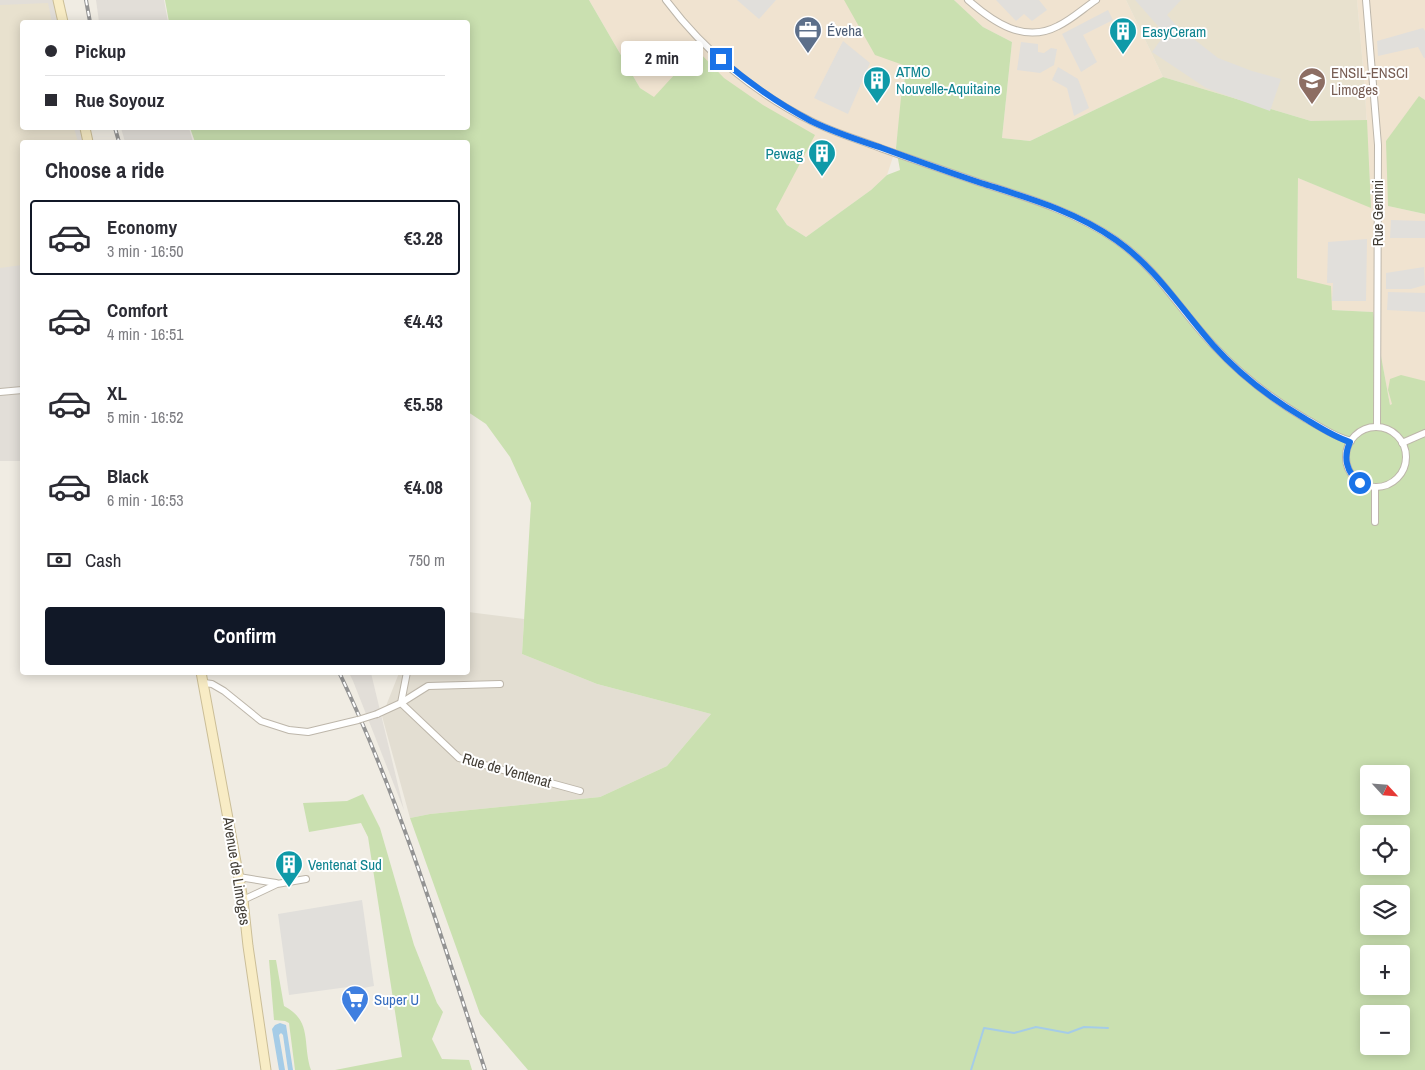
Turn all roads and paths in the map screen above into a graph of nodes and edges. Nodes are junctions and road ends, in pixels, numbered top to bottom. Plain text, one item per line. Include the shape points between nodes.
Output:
1 (58, 0) edge
2 (666, 0) edge
3 (968, 0) edge
4 (1096, 0) edge
5 (1366, 0) edge
6 (63, 20) edge
7 (20, 390) edge
8 (0, 392) edge
9 (1377, 427) junction
10 (1425, 433) edge
11 (1350, 442) junction
12 (1402, 443) junction
13 (1375, 487) junction
14 (1375, 522) dead end
15 (203, 675) edge
16 (407, 675) edge
17 (204, 683) junction
18 (500, 684) dead end
19 (402, 703) junction
20 (580, 791) dead end
21 (239, 877) junction
22 (306, 879) dead end
23 (277, 884) junction
24 (243, 900) junction
25 (266, 1070) edge

1 - 6 main road
2 - 11 street via 710,50 736,72 813,122 1050,205 1116,240 1140,259 1244,376 1292,411
3 - 4 street via 1001,25 1036,33 1057,27
5 - 9 street, Rue Gemini via 1378,145
7 - 8 street
9 - 11 street via 1362,431
9 - 12 street via 1392,432
10 - 12 street
11 - 13 street via 1346,456 1350,471 1360,483
12 - 13 street via 1406,458 1402,473 1390,484
13 - 14 street
15 - 17 main road, Avenue de Limoges
16 - 19 street
17 - 19 street, bridge via 224,691 261,721 308,732 358,720
17 - 21 main road, Avenue de Limoges
18 - 19 street via 428,686
19 - 20 street, Rue de Ventenat via 458,758
21 - 23 street
21 - 24 main road, Avenue de Limoges
22 - 23 street
23 - 24 street
24 - 25 main road, Avenue de Limoges

